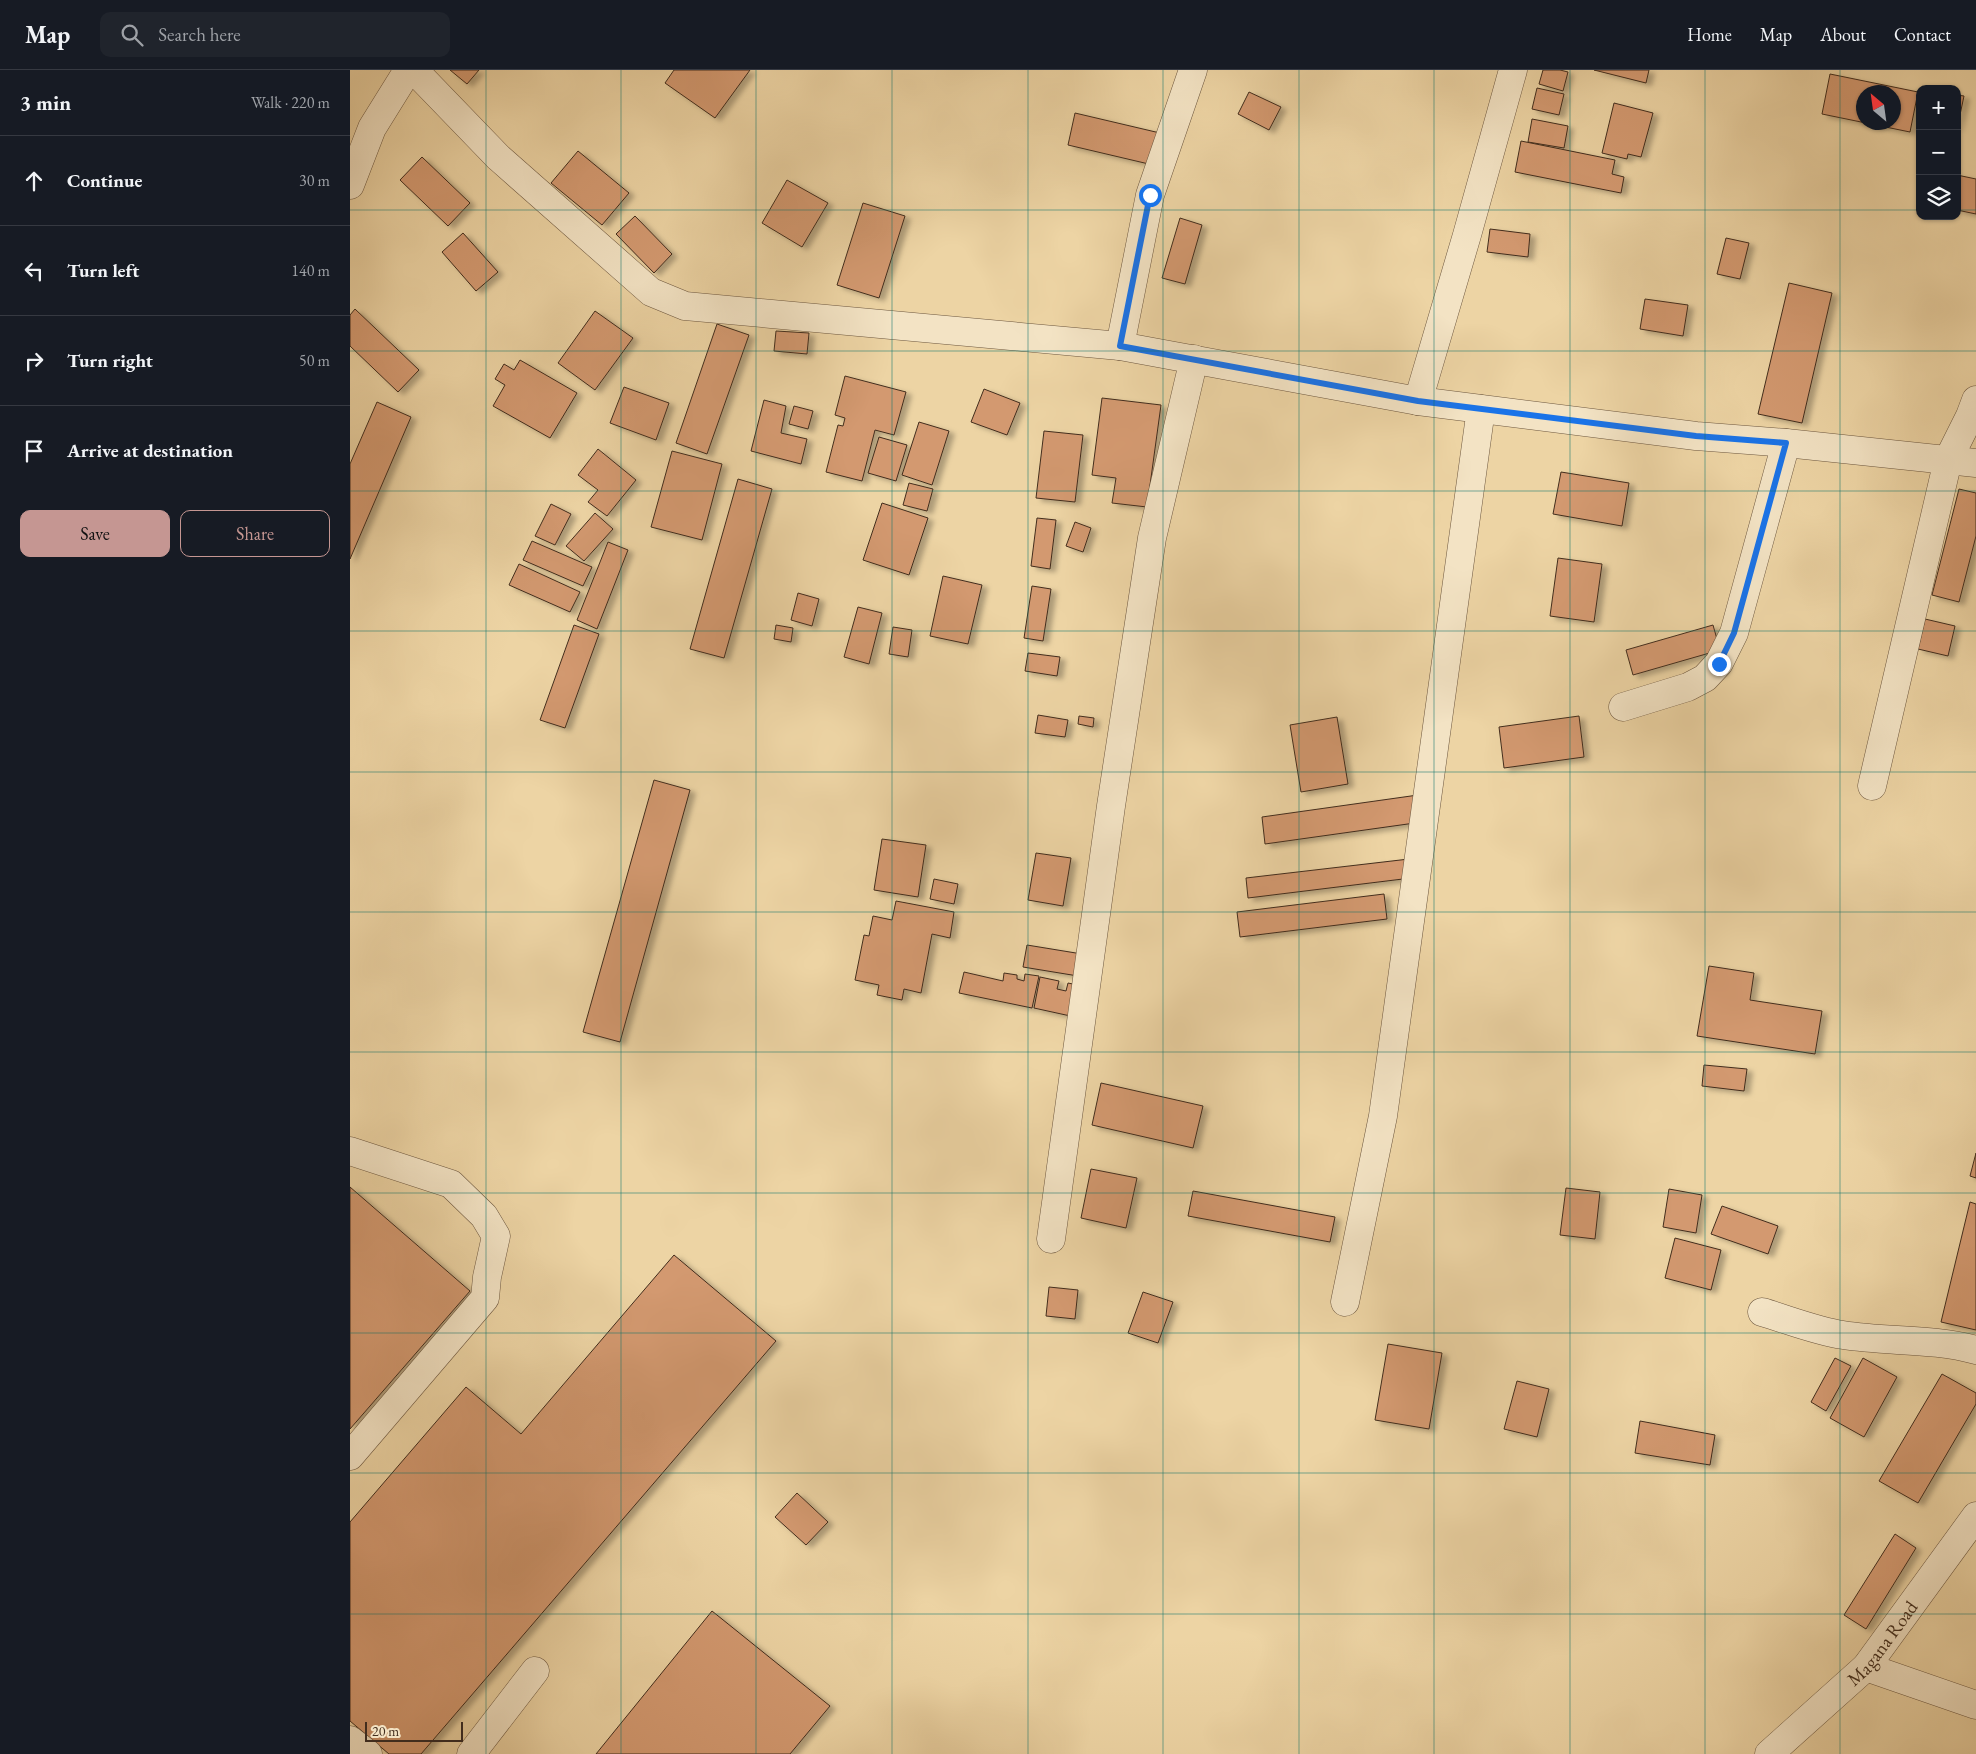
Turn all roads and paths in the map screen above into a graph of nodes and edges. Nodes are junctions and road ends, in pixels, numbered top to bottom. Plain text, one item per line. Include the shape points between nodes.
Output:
1 (408, 70) edge
2 (414, 70) edge
3 (1193, 70) edge
4 (1512, 70) edge
5 (350, 185) edge
6 (1120, 346) junction
7 (1194, 359) junction
8 (1976, 400) edge
9 (1418, 401) junction
10 (1481, 409) junction
11 (1786, 443) junction
12 (1948, 460) junction
13 (1976, 463) edge
14 (1623, 707) dead end
15 (1872, 786) dead end
16 (350, 1150) edge
17 (1051, 1239) dead end
18 (1344, 1302) dead end
19 (1762, 1312) dead end
20 (1976, 1350) edge
21 (350, 1456) edge
22 (1976, 1516) edge
23 (1866, 1667) junction
24 (535, 1671) dead end
25 (1976, 1706) edge
26 (350, 1740) edge
27 (1780, 1752) edge
28 (368, 1754) edge
29 (471, 1754) edge

1 - 5 street via 372,128
2 - 6 street via 498,157 651,292 685,306
3 - 6 street via 1150,195
4 - 9 street
6 - 7 street
7 - 9 street
7 - 17 street via 1152,538
8 - 12 street
9 - 10 street
10 - 11 street via 1696,436
10 - 18 street via 1383,1116
11 - 12 street
11 - 14 street via 1734,633 1719,664 1705,678 1688,687
12 - 13 street
12 - 15 street
16 - 21 street via 451,1184 484,1216 496,1236 486,1277 485,1298
19 - 20 street via 1842,1335 1960,1345
22 - 23 street, Magana Road
23 - 25 street
23 - 27 street, Magana Road
24 - 29 street
26 - 28 street

